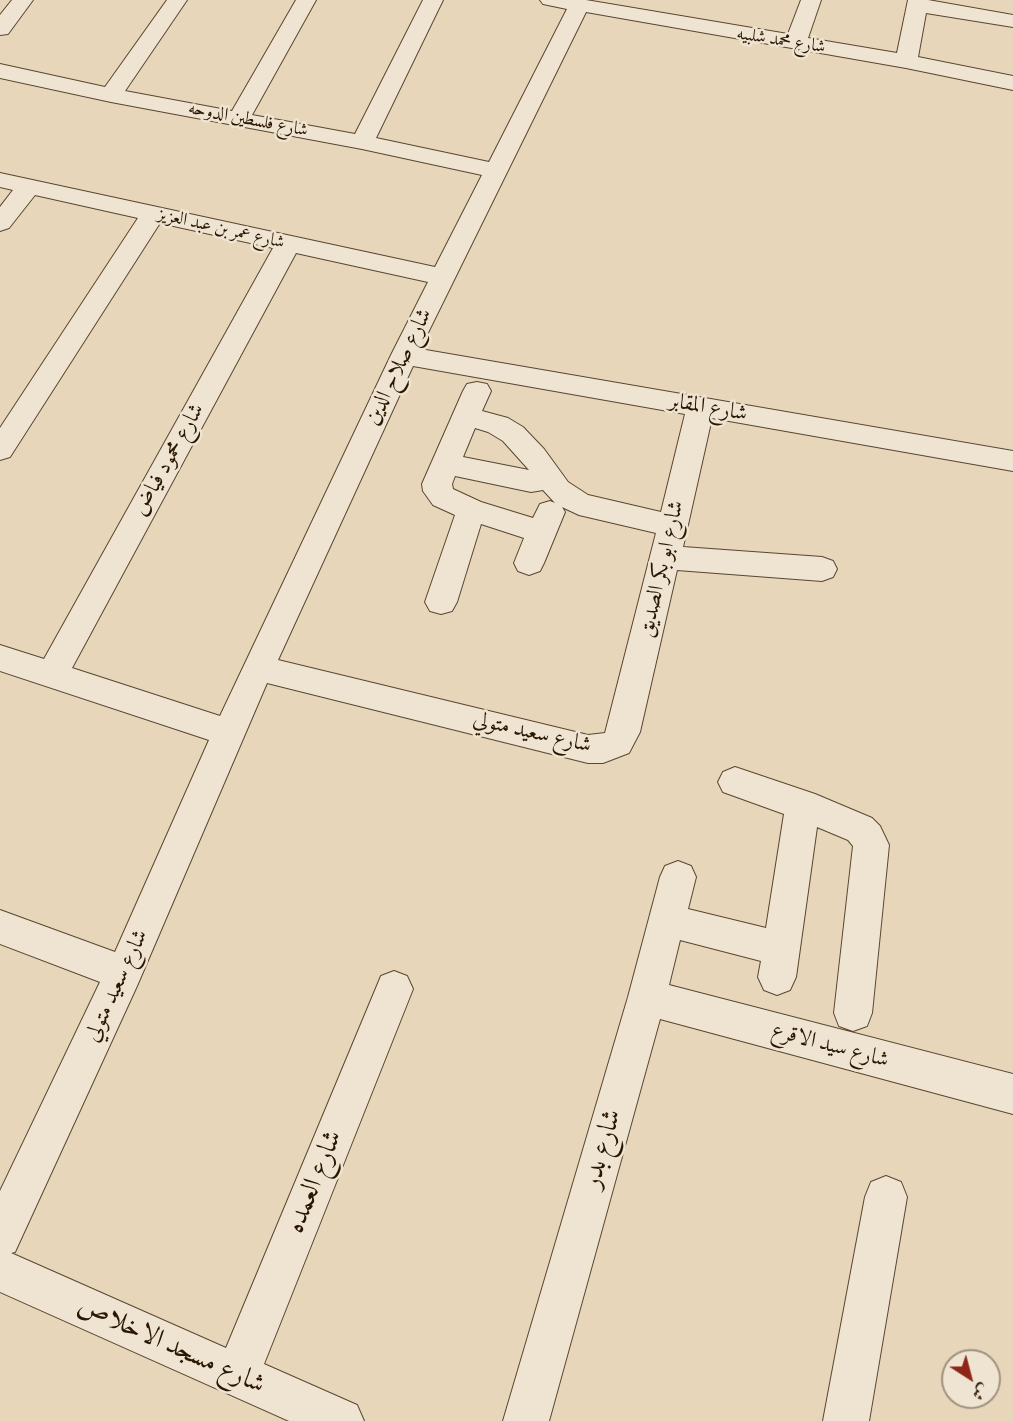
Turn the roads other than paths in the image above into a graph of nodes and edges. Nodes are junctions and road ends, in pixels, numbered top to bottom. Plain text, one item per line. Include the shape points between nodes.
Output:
1 (24, 0) edge
2 (177, 0) edge
3 (306, 0) edge
4 (433, 0) edge
5 (550, 0) edge
6 (688, 0) edge
7 (811, 0) edge
8 (918, 2) edge
9 (579, 5) junction
10 (609, 5) edge
11 (1013, 21) edge
12 (680, 24) junction
13 (0, 29) edge
14 (796, 43) junction
15 (906, 61) junction
16 (0, 71) edge
17 (1013, 82) edge
18 (111, 95) junction
19 (239, 118) junction
20 (362, 142) junction
21 (496, 171) junction
22 (0, 180) edge
23 (29, 186) junction
24 (153, 214) junction
25 (0, 223) edge
26 (288, 244) junction
27 (443, 277) junction
28 (404, 355) junction
29 (701, 407) junction
30 (0, 450) edge
31 (1013, 461) edge
32 (446, 464) junction
33 (553, 485) junction
34 (471, 510) junction
35 (672, 526) junction
36 (542, 532) junction
37 (665, 557) junction
38 (529, 563) dead end
39 (822, 569) dead end
40 (441, 602) dead end
41 (0, 658) edge
42 (258, 668) junction
43 (51, 676) junction
44 (623, 732) joint
45 (230, 733) junction
46 (735, 782) dead end
47 (802, 805) junction
48 (678, 877) dead end
49 (666, 920) junction
50 (0, 927) edge
51 (124, 973) junction
52 (394, 989) dead end
53 (647, 997) junction
54 (854, 1012) dead end
55 (1013, 1095) edge
56 (886, 1197) dead end
57 (0, 1236) edge
58 (0, 1270) edge
59 (237, 1375) junction
60 (341, 1421) edge
61 (526, 1421) edge
62 (846, 1421) edge

1 - 13 street
2 - 18 street
3 - 19 street
4 - 20 street
5 - 9 street, شارع محمد شلبيه
6 - 12 street
7 - 14 street
8 - 11 street
8 - 15 street
9 - 10 street, شارع محمد شلبيه
9 - 21 street, شارع صلاح الدين
10 - 12 street, شارع محمد شلبيه
12 - 14 street, شارع محمد شلبيه
14 - 15 street, شارع محمد شلبيه
15 - 17 street, شارع محمد شلبيه
16 - 18 street, شارع فلسطين الدوحه
18 - 19 street, شارع فلسطين الدوحه
19 - 20 street, شارع فلسطين الدوحه
20 - 21 street, شارع فلسطين الدوحه
21 - 27 street, شارع صلاح الدين
22 - 23 street, شارع عمر بن عبد العزيز
23 - 24 street, شارع عمر بن عبد العزيز
23 - 25 street
24 - 26 street, شارع عمر بن عبد العزيز
24 - 30 street
26 - 27 street, شارع عمر بن عبد العزيز
26 - 43 street, شارع محمود فياض
27 - 28 street, شارع صلاح الدين
28 - 29 street, شارع المقابر
28 - 42 street, شارع صلاح الدين
29 - 31 street, شارع المقابر
29 - 35 street, شارع ابو بكر الصديق
32 - 33 street
32 - 33 street via 472,404 513,434
32 - 34 street via 436,484 438,491
33 - 35 street via 579,504
33 - 36 street
34 - 36 street
34 - 40 street
35 - 37 street, شارع ابو بكر الصديق
36 - 38 street
37 - 39 street
37 - 44 street, شارع ابو بكر الصديق
41 - 43 street
42 - 44 street, شارع سعيد متولي via 588,748 603,749 616,743
42 - 45 street, شارع صلاح الدين
43 - 45 street
45 - 51 street, شارع سعيد متولي
46 - 47 street
47 - 49 street via 779,963
47 - 54 street via 860,829 872,845
48 - 49 street, شارع بدر
49 - 53 street, شارع بدر
50 - 51 street
51 - 57 street, شارع سعيد متولي
52 - 59 street, شارع العمده
53 - 55 street, شارع سيد الاقرع
53 - 61 street, شارع بدر
56 - 62 street
58 - 59 street, شارع مسجد الاخلاص
59 - 60 street, شارع مسجد الاخلاص

